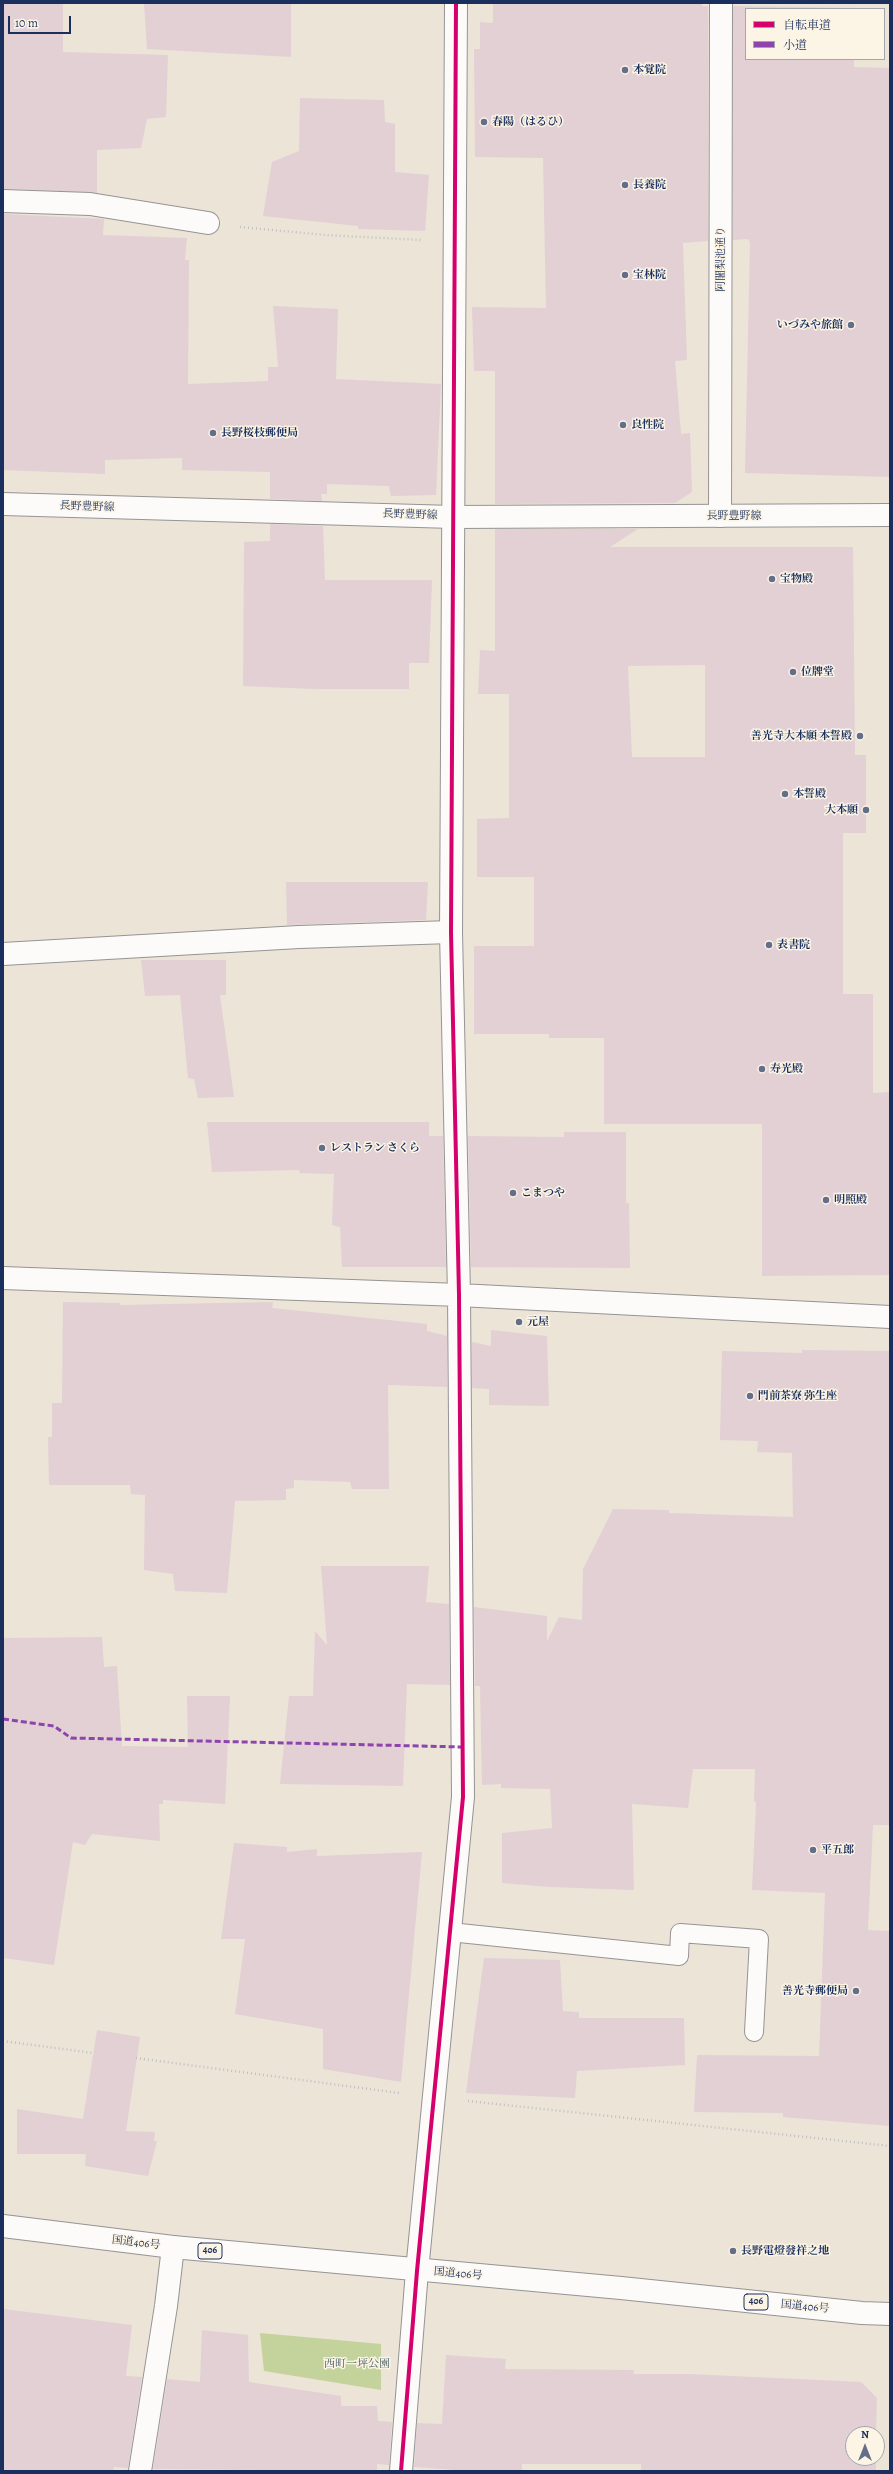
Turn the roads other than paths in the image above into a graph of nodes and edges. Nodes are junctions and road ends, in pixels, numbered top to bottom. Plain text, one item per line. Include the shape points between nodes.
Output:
1 (456, 3) edge
2 (721, 3) edge
3 (3, 201) edge
4 (208, 223) road end
5 (3, 504) edge
6 (890, 515) edge
7 (453, 516) junction
8 (720, 516) junction
9 (451, 932) junction
10 (3, 954) edge
11 (3, 1278) edge
12 (459, 1295) junction
13 (890, 1317) edge
14 (450, 1932) junction
15 (754, 2032) dead end
16 (3, 2226) edge
17 (173, 2247) junction
18 (417, 2271) junction
19 (890, 2314) edge
20 (140, 2471) edge
21 (401, 2471) edge

1 - 7 main road
2 - 8 main road, 阿闍梨池通り
3 - 4 main road via 90,204
5 - 7 main road, 長野豊野線
6 - 8 main road, 長野豊野線
7 - 8 main road, 長野豊野線
7 - 9 main road
9 - 10 main road via 299,937
9 - 12 main road
11 - 12 main road
12 - 13 main road
12 - 14 main road via 463,1797
14 - 15 lane via 679,1956 680,1933 759,1939
14 - 18 main road
16 - 17 main road, 国道406号 / 406
17 - 18 main road, 国道406号 / 406
17 - 20 main road
18 - 19 main road, 国道406号 / 406
18 - 21 main road

